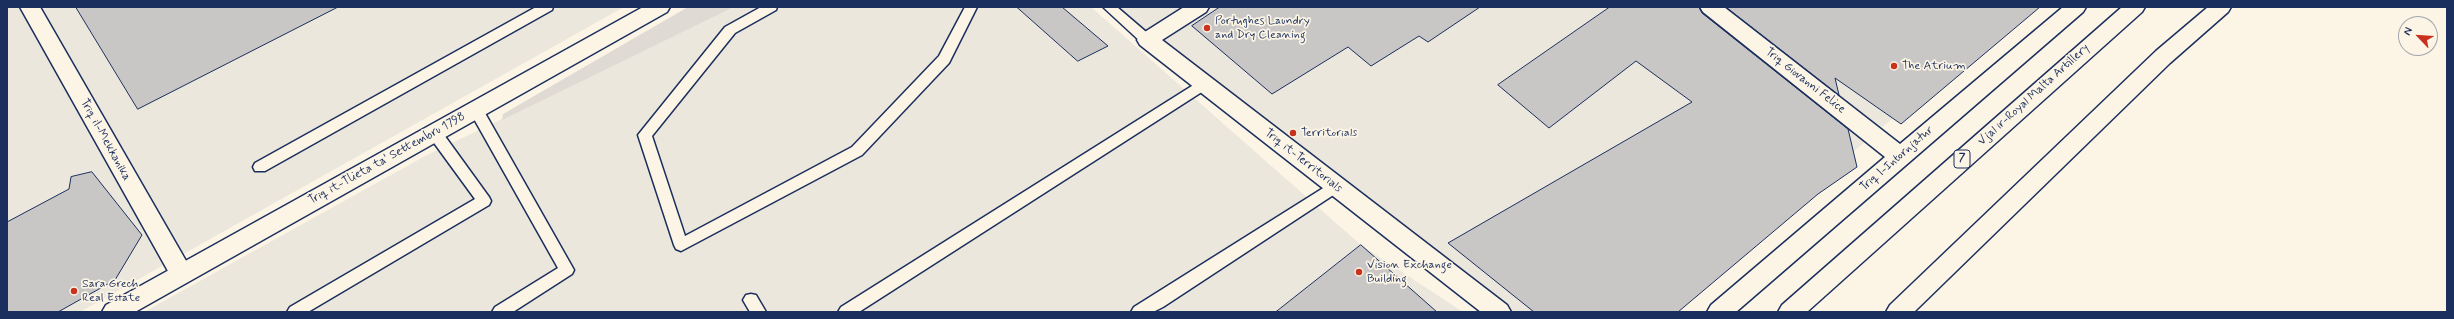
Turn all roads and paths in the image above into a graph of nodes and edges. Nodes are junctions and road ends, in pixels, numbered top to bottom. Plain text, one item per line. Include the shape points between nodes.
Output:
1 (30, 7) edge
2 (546, 7) edge
3 (660, 7) edge
4 (771, 7) edge
5 (971, 7) edge
6 (1129, 7) edge
7 (1199, 7) edge
8 (1710, 7) edge
9 (2076, 7) edge
10 (2135, 7) edge
11 (2221, 7) edge
12 (1113, 11) edge
13 (1147, 40) junction
14 (1203, 84) junction
15 (476, 110) junction
16 (434, 132) junction
17 (1900, 156) junction
18 (260, 167) dead end
19 (1336, 186) junction
20 (181, 273) junction
21 (114, 312) edge
22 (295, 312) edge
23 (500, 312) edge
24 (846, 312) edge
25 (1139, 312) edge
26 (1499, 312) edge
27 (1719, 312) edge
28 (1790, 312) edge
29 (1898, 312) edge

1 - 20 main road, Triq il-Mekkanika
2 - 18 lane
3 - 15 main road, Triq it-Tlieta ta' Settembru 1798
4 - 5 lane via 730,30 644,135 681,245 857,151 944,58
6 - 12 lane
7 - 13 main road
8 - 17 main road, Triq Giovanni Felice
9 - 17 main road, Triq l-Intornjatur
10 - 28 main road, Vjal ir-Royal Malta Artillery / 7
11 - 29 main road via 2162,56
12 - 13 lane, Triq it-Territorials
13 - 14 main road, Triq it-Territorials
14 - 19 main road, Triq it-Territorials
14 - 24 lane
15 - 16 main road, Triq it-Tlieta ta' Settembru 1798
15 - 23 lane via 567,270
16 - 20 main road, Triq it-Tlieta ta' Settembru 1798
16 - 22 lane via 484,201
17 - 27 main road, Triq l-Intornjatur
19 - 25 lane
19 - 26 main road, Triq it-Territorials
20 - 21 main road, Triq it-Tlieta ta' Settembru 1798

